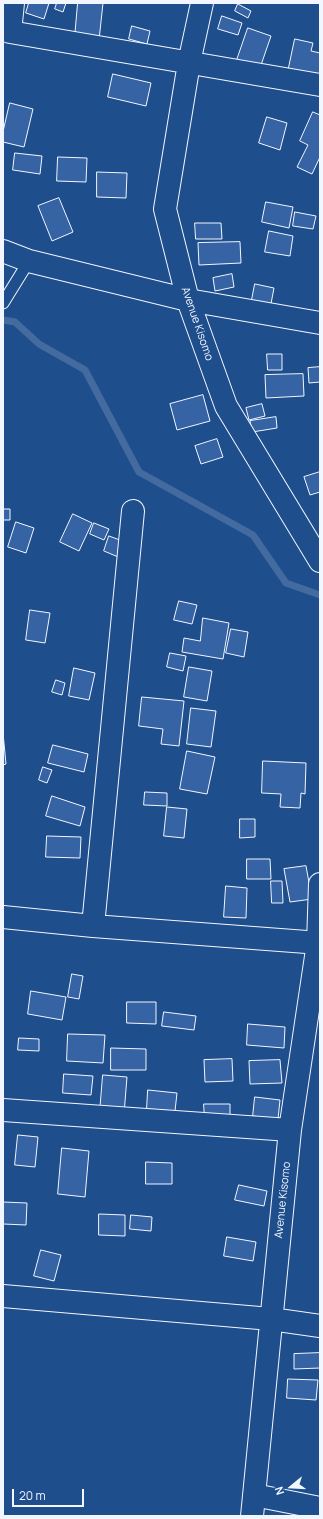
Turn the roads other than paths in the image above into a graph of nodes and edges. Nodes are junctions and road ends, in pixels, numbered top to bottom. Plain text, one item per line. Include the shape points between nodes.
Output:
1 (13, 3) edge
2 (202, 3) edge
3 (189, 63) junction
4 (320, 86) edge
5 (3, 251) edge
6 (29, 261) junction
7 (188, 300) junction
8 (3, 303) edge
9 (320, 323) edge
10 (133, 511) dead end
11 (320, 561) edge
12 (320, 884) edge
13 (3, 917) edge
14 (93, 926) junction
15 (319, 943) edge
16 (3, 1110) edge
17 (290, 1130) junction
18 (3, 1296) edge
19 (271, 1319) junction
20 (320, 1326) edge
21 (254, 1495) junction
22 (320, 1508) edge
23 (252, 1516) edge

1 - 3 street via 10,32
2 - 3 street, Avenue Kisomo
3 - 4 street
3 - 7 street, Avenue Kisomo via 165,209
5 - 6 street
6 - 7 street
6 - 8 lane
7 - 9 street
7 - 11 street, Avenue Kisomo via 226,406
10 - 14 street
12 - 15 street, Avenue Kisomo
13 - 14 street
14 - 15 street
15 - 17 street, Avenue Kisomo
16 - 17 street
17 - 19 street, Avenue Kisomo
18 - 19 street
19 - 20 street
19 - 21 street, Avenue Kisomo
21 - 22 street
21 - 23 street, Avenue Kisomo

